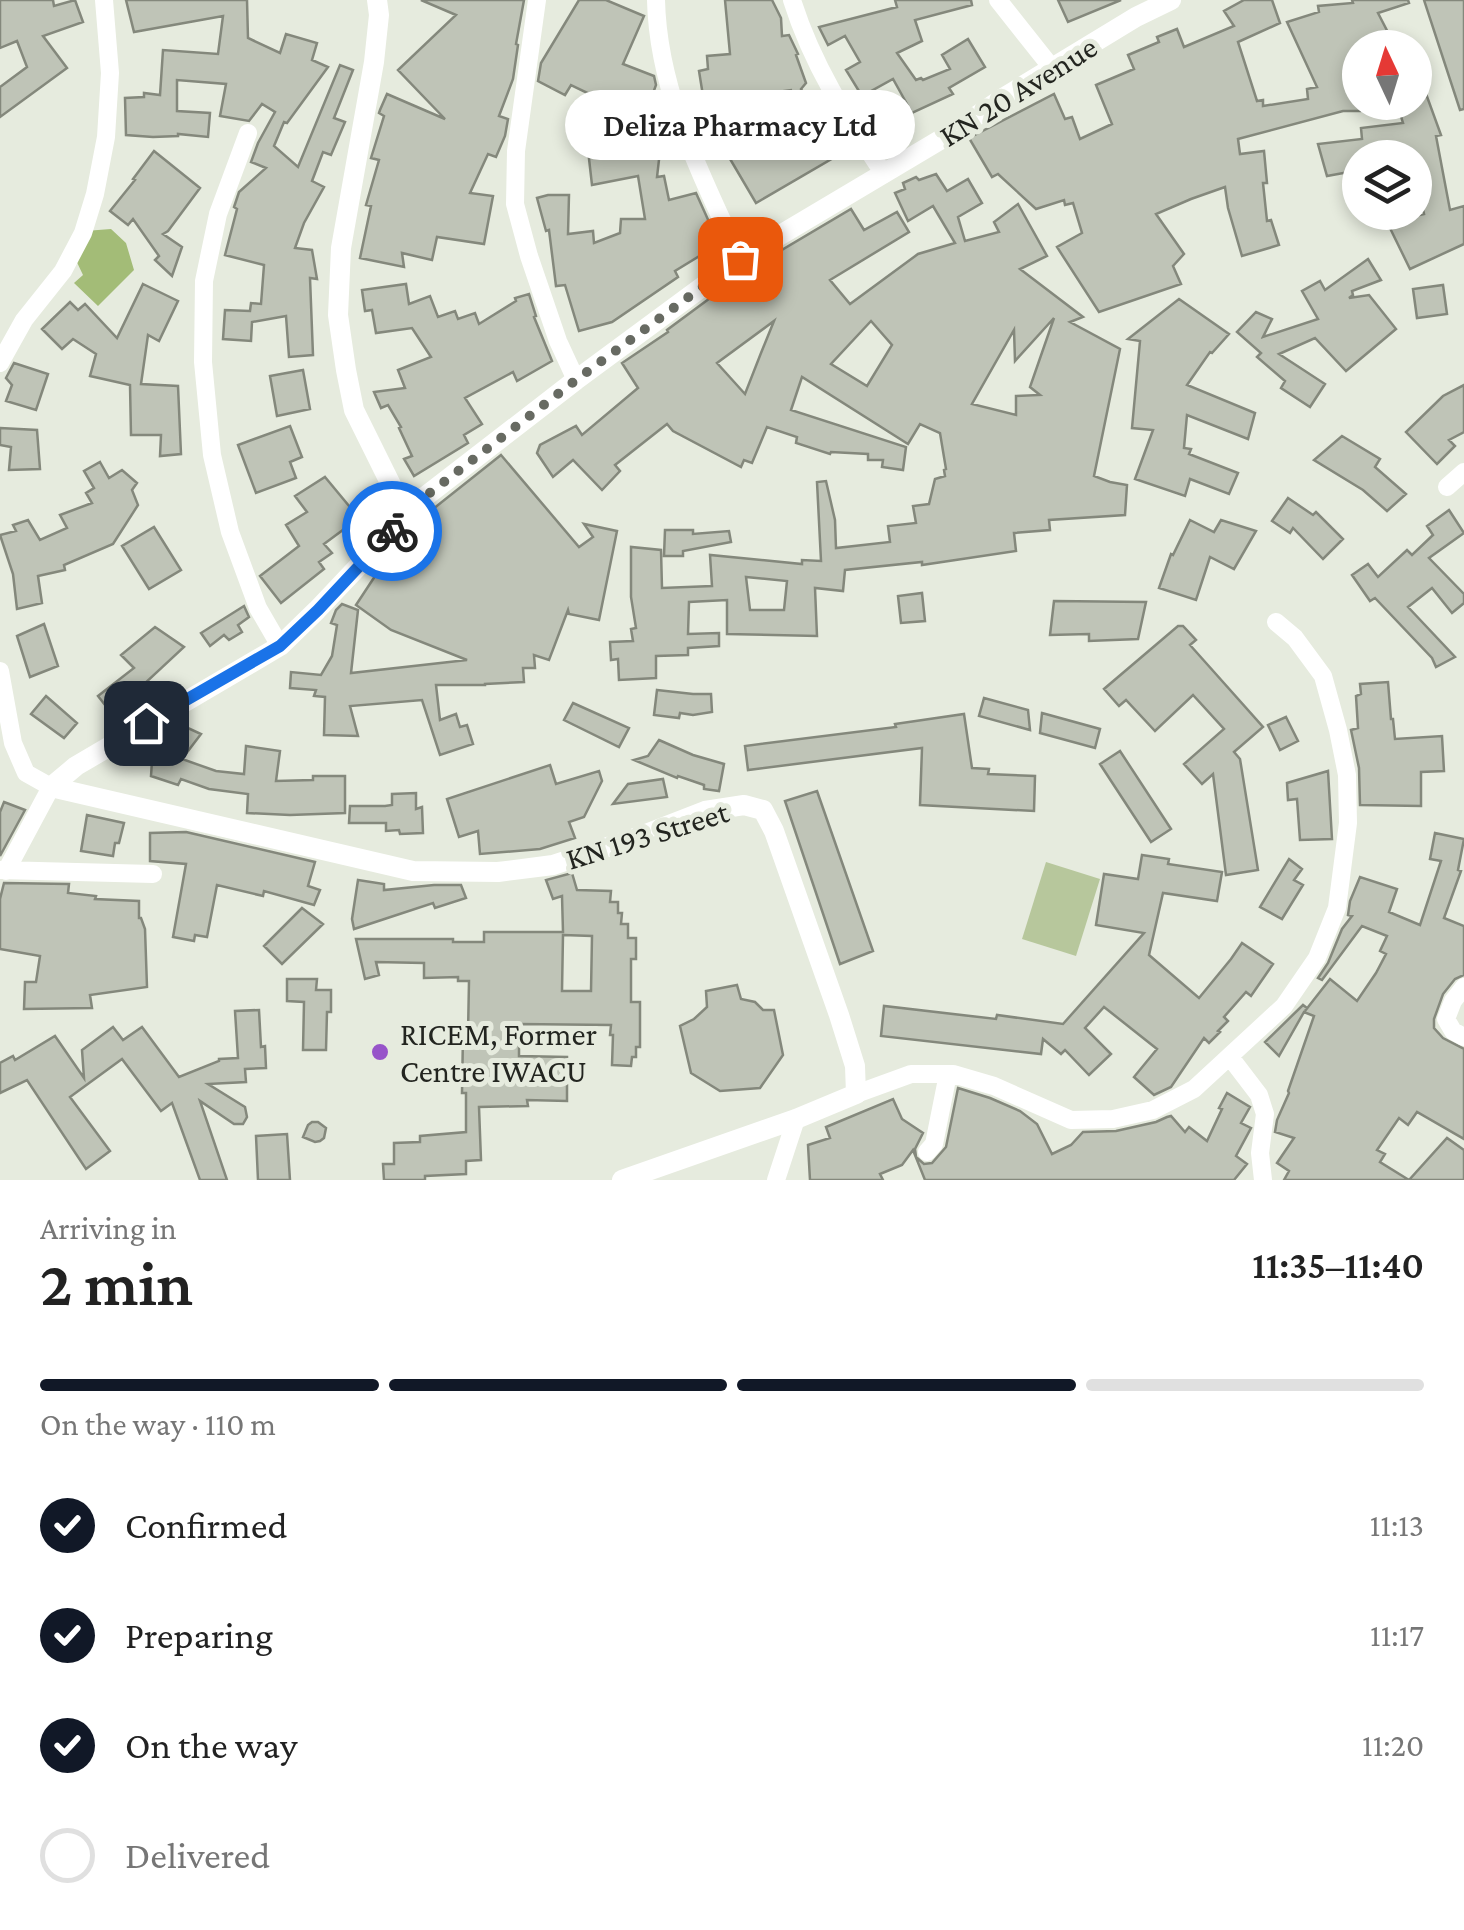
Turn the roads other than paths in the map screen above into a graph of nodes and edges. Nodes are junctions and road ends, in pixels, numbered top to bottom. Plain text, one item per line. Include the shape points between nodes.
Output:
1 (104, 0) edge
2 (378, 0) edge
3 (537, 0) edge
4 (656, 0) edge
5 (792, 0) edge
6 (998, 0) edge
7 (1171, 0) edge
8 (1052, 68) junction
9 (248, 133) dead end
10 (884, 174) junction
11 (740, 259) junction
12 (0, 364) edge
13 (576, 380) junction
14 (1464, 472) edge
15 (1447, 487) dead end
16 (406, 515) junction
17 (1276, 622) dead end
18 (280, 646) junction
19 (0, 671) edge
20 (52, 787) junction
21 (3, 871) edge
22 (153, 874) dead end
23 (1464, 987) edge
24 (1464, 1037) edge
25 (1230, 1057) junction
26 (948, 1074) junction
27 (856, 1094) junction
28 (796, 1119) junction
29 (927, 1152) dead end
30 (622, 1180) edge
31 (776, 1180) edge
32 (1263, 1180) edge

1 - 12 street via 110,72 95,194 62,271
2 - 16 street via 374,62 341,248 338,315 354,410
3 - 13 street via 515,204
4 - 11 street via 668,86 684,136
5 - 10 street via 842,112
6 - 8 street
7 - 8 street, KN 20 Avenue
8 - 10 street, KN 20 Avenue
9 - 18 street via 218,214 204,281 204,362 212,455 230,532
10 - 11 street, KN 20 Avenue
11 - 13 street, KN 20 Avenue
13 - 16 street, KN 20 Avenue
14 - 15 street
16 - 18 street, KN 20 Avenue
17 - 25 street via 1323,676 1348,775 1348,823 1337,908 1317,958 1284,1006
18 - 20 street, KN 20 Avenue via 76,766
19 - 20 street via 26,773
20 - 21 street
20 - 27 street, KN 193 Street via 413,872 552,865 704,811 744,805 763,810 839,1014
21 - 22 street
23 - 24 street via 1446,1019
25 - 26 street via 1194,1089 1153,1110 1114,1119 1071,1120
25 - 32 street via 1265,1114
26 - 27 street via 912,1074
26 - 29 street
27 - 28 street
28 - 30 street
28 - 31 street

